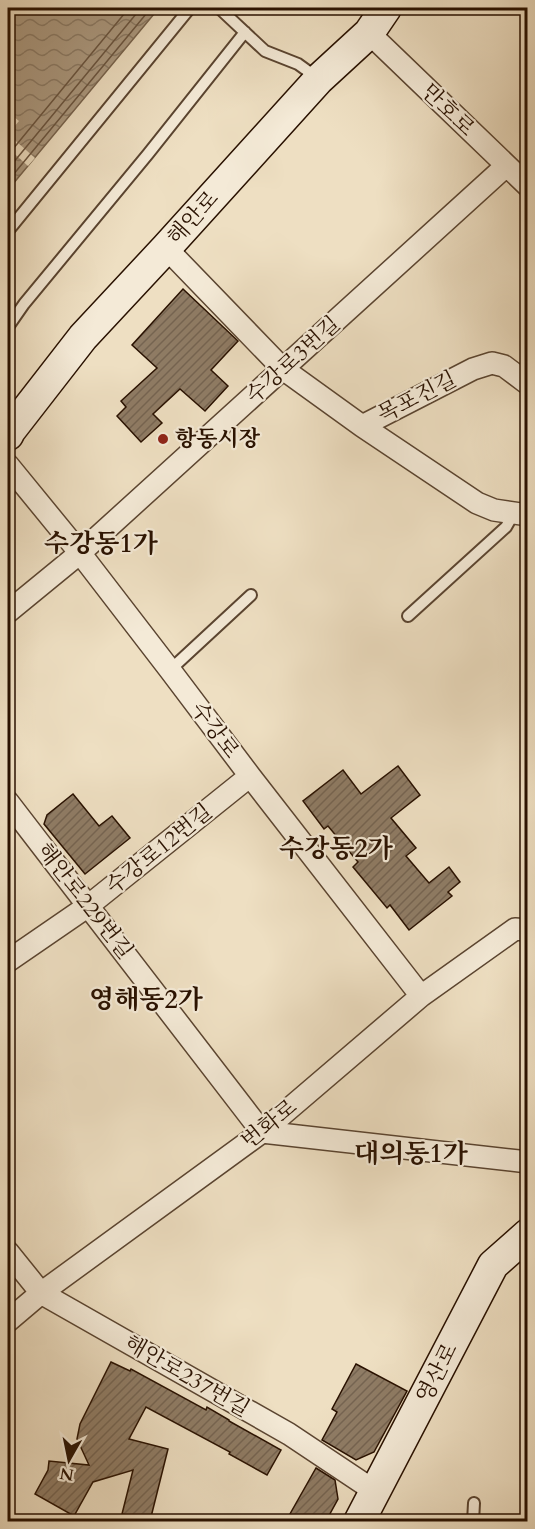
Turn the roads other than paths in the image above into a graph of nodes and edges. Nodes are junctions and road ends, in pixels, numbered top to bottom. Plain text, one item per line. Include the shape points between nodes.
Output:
1 (190, 8) edge
2 (219, 8) edge
3 (386, 8) edge
4 (245, 32) junction
5 (369, 33) junction
6 (319, 79) junction
7 (506, 166) junction
8 (528, 186) edge
9 (8, 231) edge
10 (166, 248) junction
11 (8, 327) edge
12 (283, 369) junction
13 (528, 384) edge
14 (362, 426) junction
15 (8, 432) edge
16 (8, 465) edge
17 (521, 514) edge
18 (80, 554) junction
19 (251, 594) dead end
20 (8, 612) edge
21 (408, 616) dead end
22 (170, 670) junction
23 (250, 776) junction
24 (8, 802) edge
25 (88, 906) junction
26 (528, 930) edge
27 (8, 961) edge
28 (421, 996) junction
29 (262, 1132) junction
30 (528, 1162) edge
31 (528, 1234) edge
32 (8, 1252) edge
33 (41, 1293) junction
34 (8, 1320) edge
35 (376, 1492) junction
36 (474, 1503) dead end
37 (359, 1521) edge
38 (380, 1521) edge
39 (473, 1521) edge

1 - 9 lane
2 - 4 lane
3 - 5 street, 해안로
4 - 6 lane via 266,51 298,64
4 - 11 lane
5 - 6 street, 해안로
5 - 7 street, 만호로
6 - 10 street, 해안로
7 - 8 street, 만호로
7 - 12 street, 수강로3번길
10 - 12 street, 목포진길
10 - 15 street, 해안로 via 83,337
12 - 14 street, 목포진길
12 - 18 street, 수강로3번길
13 - 14 street, 목포진길 via 504,366 492,363
14 - 17 street via 477,503
16 - 18 street, 수강로
17 - 21 lane
18 - 20 street, 수강로3번길
18 - 22 street, 수강로
19 - 22 lane
22 - 23 street, 수강로
23 - 25 street, 수강로12번길
23 - 28 street, 수강로
24 - 25 street, 해안로229번길
25 - 27 street, 수강로12번길
25 - 29 street, 해안로229번길
26 - 28 street, 번화로 via 515,929
28 - 29 street, 번화로
29 - 30 street
29 - 33 street, 번화로
31 - 35 street, 영산로 via 493,1265
32 - 33 street, 해안로237번길
33 - 34 street, 번화로
33 - 35 street, 해안로237번길 via 290,1434
35 - 37 street, 영산로
35 - 38 street
36 - 39 lane

